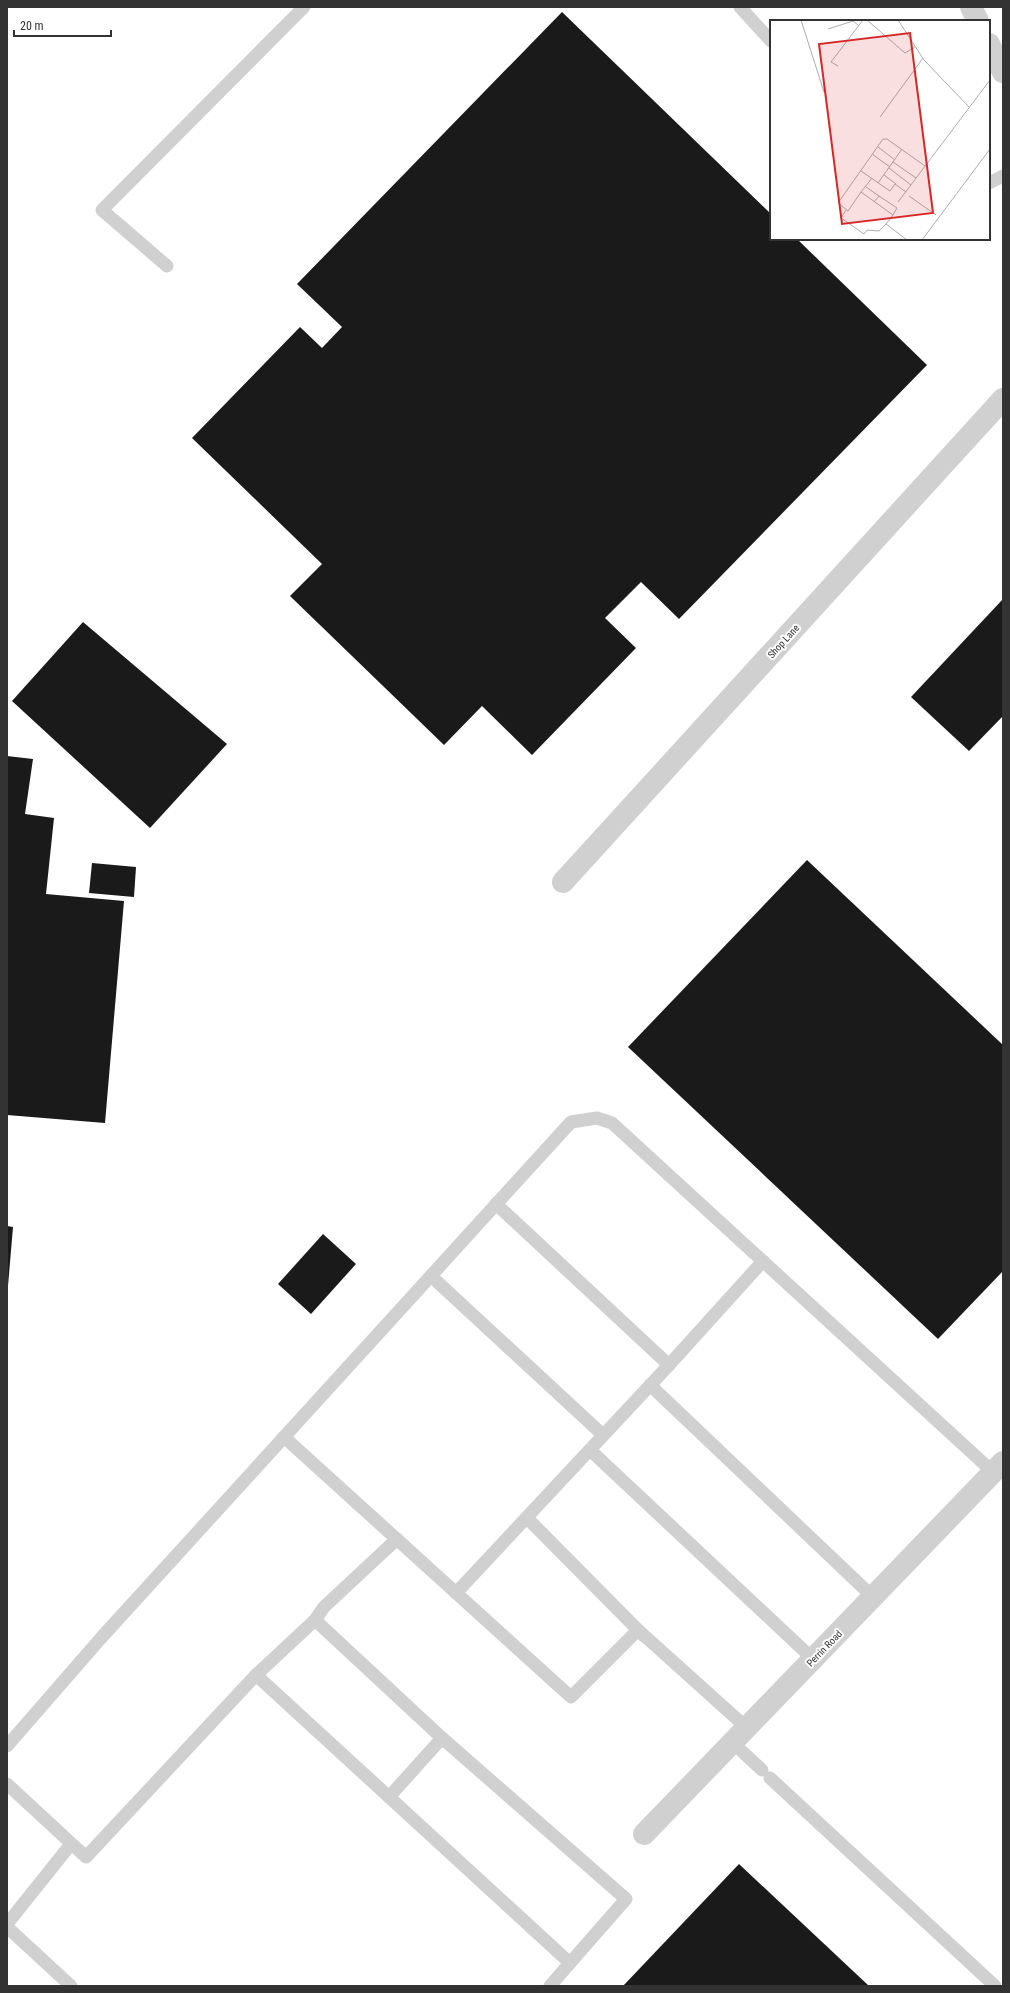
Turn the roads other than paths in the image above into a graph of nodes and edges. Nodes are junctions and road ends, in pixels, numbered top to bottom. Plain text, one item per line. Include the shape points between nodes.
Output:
1 (304, 7) edge
2 (740, 7) edge
3 (971, 7) edge
4 (978, 20) edge
5 (770, 40) edge
6 (990, 46) edge
7 (1003, 72) edge
8 (1003, 176) edge
9 (990, 182) edge
10 (167, 266) dead end
11 (1003, 399) edge
12 (563, 882) dead end
13 (496, 1204) junction
14 (763, 1261) junction
15 (431, 1276) junction
16 (669, 1365) junction
17 (650, 1385) junction
18 (603, 1435) junction
19 (284, 1437) junction
20 (590, 1450) junction
21 (998, 1467) edge
22 (527, 1518) junction
23 (397, 1539) junction
24 (456, 1593) junction
25 (873, 1597) junction
26 (315, 1620) junction
27 (644, 1636) junction
28 (813, 1659) junction
29 (256, 1675) junction
30 (740, 1735) junction
31 (442, 1738) junction
32 (7, 1746) edge
33 (7, 1784) edge
34 (389, 1797) junction
35 (644, 1834) dead end
36 (71, 1844) junction
37 (7, 1925) edge
38 (570, 1963) junction
39 (71, 1986) edge
40 (550, 1986) edge
41 (996, 1986) edge

1 - 10 lane via 102,210
2 - 5 lane
3 - 4 street
6 - 7 street
8 - 9 lane
11 - 12 street, Shop Lane
13 - 14 lane via 571,1122 597,1118 612,1123
13 - 15 lane
13 - 16 lane
14 - 16 lane
14 - 21 lane
15 - 18 lane
15 - 19 lane
16 - 17 lane
17 - 18 lane
17 - 25 lane
18 - 20 lane
19 - 23 lane
19 - 32 lane via 101,1638
20 - 22 lane
20 - 28 lane
21 - 25 street, Perrin Road
22 - 24 lane
22 - 27 lane
23 - 24 lane
23 - 26 lane via 324,1607
24 - 27 lane via 571,1697 638,1630
25 - 28 street, Perrin Road
26 - 29 lane
26 - 31 lane
27 - 30 lane
28 - 30 street, Perrin Road
29 - 34 lane
29 - 36 lane via 86,1857
30 - 35 street, Perrin Road
30 - 41 lane via 766,1774
31 - 34 lane
31 - 38 lane via 626,1899
33 - 36 lane
34 - 38 lane
36 - 37 lane
37 - 39 lane
38 - 40 lane

